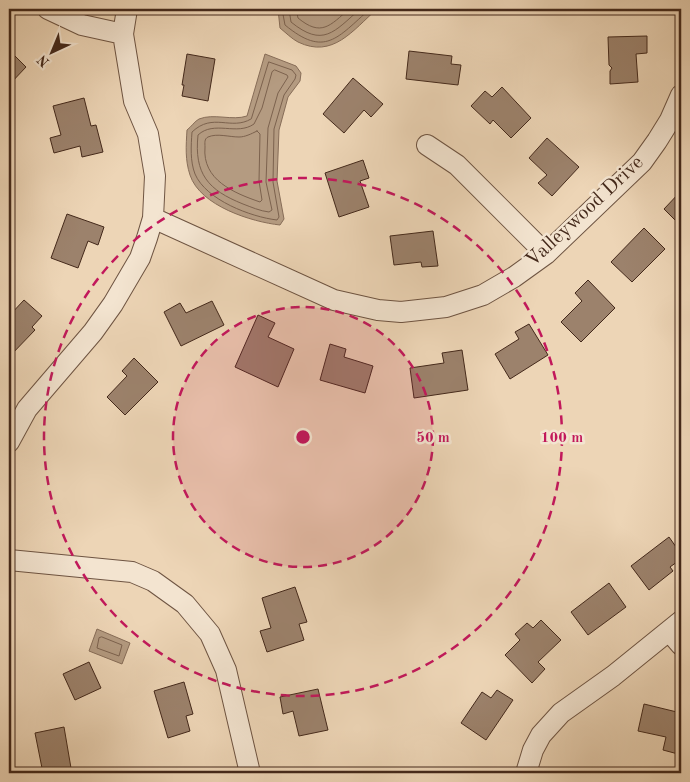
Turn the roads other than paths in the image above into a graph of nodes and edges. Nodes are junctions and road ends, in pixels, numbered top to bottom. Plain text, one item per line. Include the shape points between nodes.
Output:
1 (48, 9) edge
2 (127, 9) edge
3 (124, 34) junction
4 (681, 95) edge
5 (426, 145) dead end
6 (153, 218) junction
7 (546, 254) junction
8 (9, 442) edge
9 (9, 560) edge
10 (677, 632) edge
11 (250, 773) edge
12 (526, 773) edge

1 - 3 street via 82,25
2 - 3 street
3 - 6 street via 134,101 153,155
4 - 7 street, Valleywood Drive via 670,120 642,162
5 - 7 street via 457,165
6 - 7 street, Valleywood Drive via 334,300 378,310 423,311 468,301 514,278
6 - 8 street via 140,258 113,304 27,408
9 - 11 street via 132,572 153,581 185,604 210,634 226,670
10 - 12 street via 556,718 541,734

